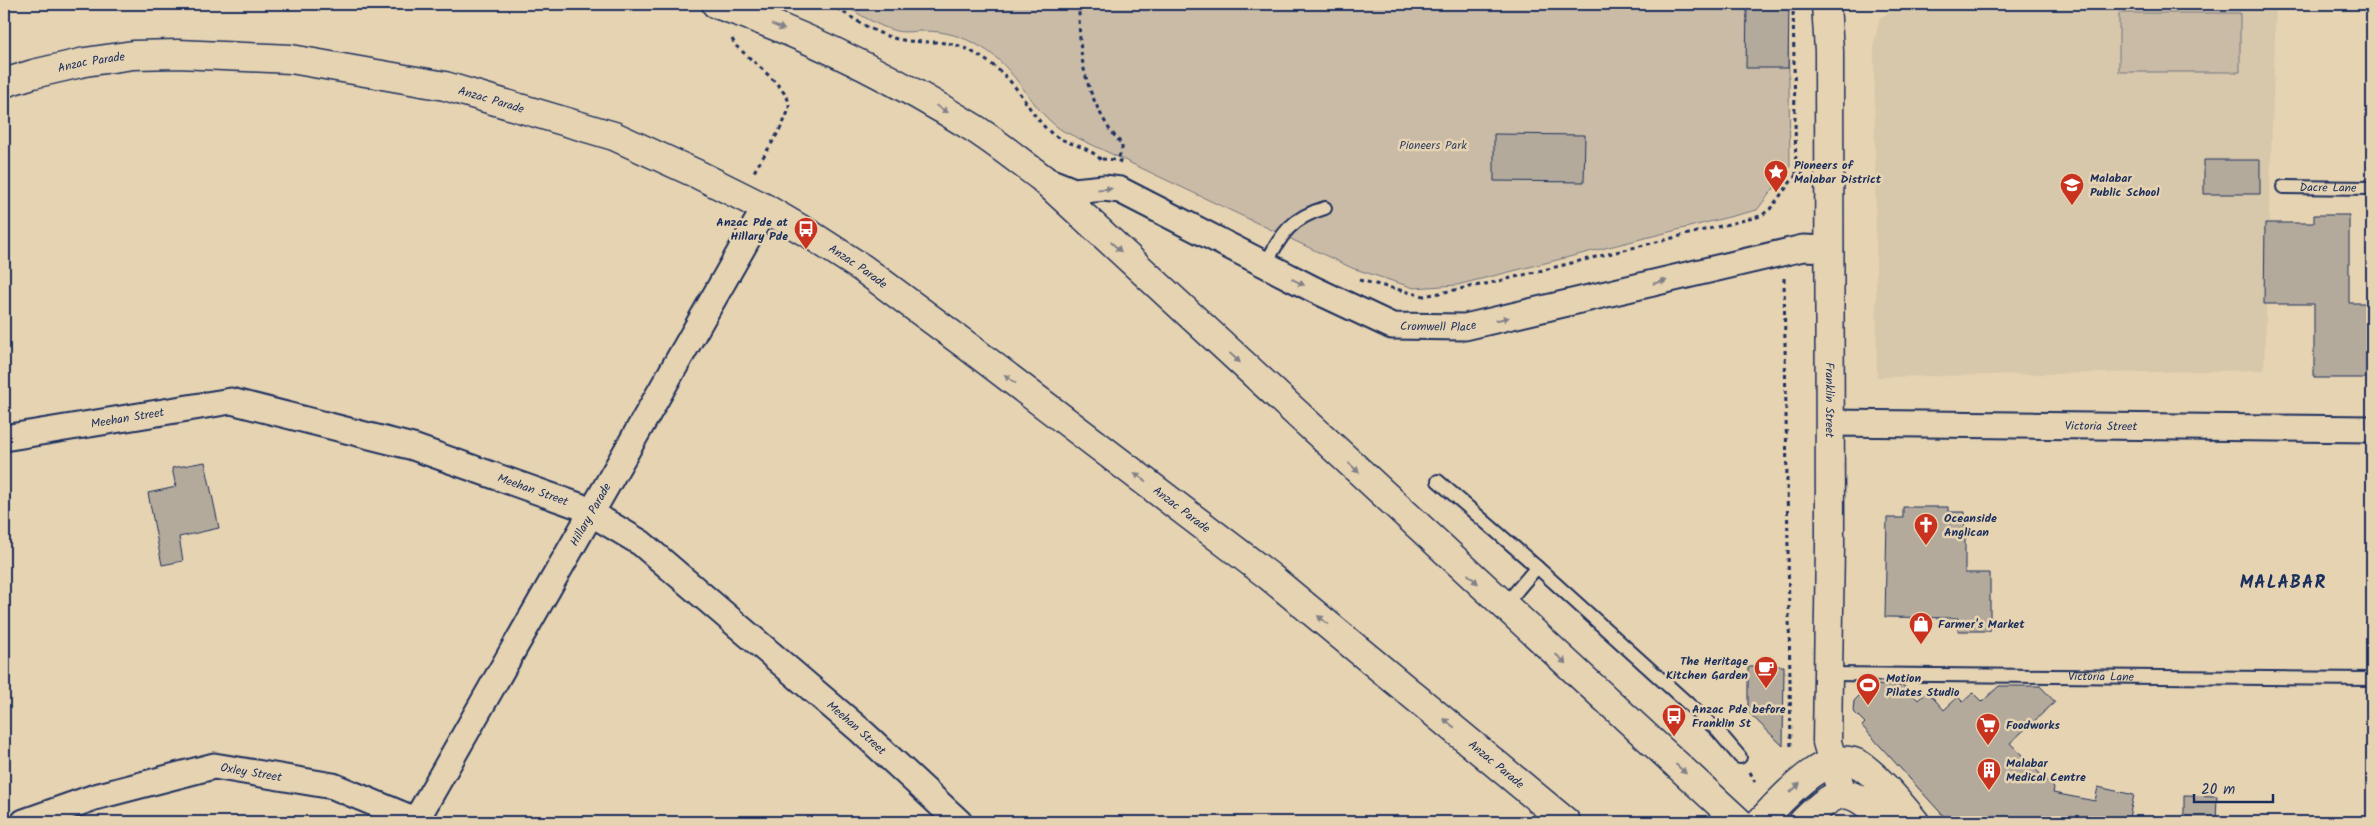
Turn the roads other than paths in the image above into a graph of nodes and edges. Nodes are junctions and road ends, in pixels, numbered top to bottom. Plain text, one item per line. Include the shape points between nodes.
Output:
1 (1826, 4) edge
2 (726, 7) edge
3 (4, 83) edge
4 (1042, 178) junction
5 (2283, 187) dead end
6 (2372, 188) edge
7 (765, 208) junction
8 (1325, 208) dead end
9 (1830, 249) junction
10 (1265, 265) junction
11 (1830, 423) junction
12 (2372, 429) edge
13 (4, 438) edge
14 (1438, 481) dead end
15 (590, 512) junction
16 (1537, 567) junction
17 (1504, 606) junction
18 (1830, 674) junction
19 (2372, 679) edge
20 (1740, 757) dead end
21 (1833, 762) junction
22 (1842, 794) junction
23 (24, 822) edge
24 (417, 822) edge
25 (959, 822) edge
26 (1566, 822) edge
27 (1739, 822) edge
28 (1760, 822) edge
29 (1803, 822) edge
30 (1888, 822) edge
31 (1915, 822) edge

1 - 9 main road, Franklin Street
2 -> 4 main road via 838,52 913,92 973,127
3 - 7 main road, Anzac Parade via 85,62 133,55 291,59 445,86 614,136
4 -> 10 street, Cromwell Place via 1074,191 1120,190
4 -> 17 main road
5 - 6 lane, Dacre Lane
7 - 15 street, Hillary Parade
26 -> 7 main road, Anzac Parade via 1261,570 862,268
8 - 10 lane via 1296,220 1284,232
10 -> 9 street, Cromwell Place via 1392,326 1465,327 1803,248
9 - 11 main road, Franklin Street
11 - 12 street, Victoria Street
11 - 18 main road, Franklin Street
13 - 15 street, Meehan Street via 231,401 413,447
14 - 16 lane
15 - 24 street, Hillary Parade
15 - 25 street, Meehan Street via 642,543 861,731
16 - 17 lane
16 - 20 lane via 1716,729
17 -> 27 main road
18 - 19 lane, Victoria Lane
18 - 21 main road, Franklin Street via 1827,742
21 - 22 main road, Franklin Street
28 -> 21 main road via 1805,778
21 - 31 main road via 1848,760 1864,768
22 - 29 main road via 1824,803
22 - 30 main road via 1862,799
23 - 24 street, Oxley Street via 96,797 214,766 333,786

